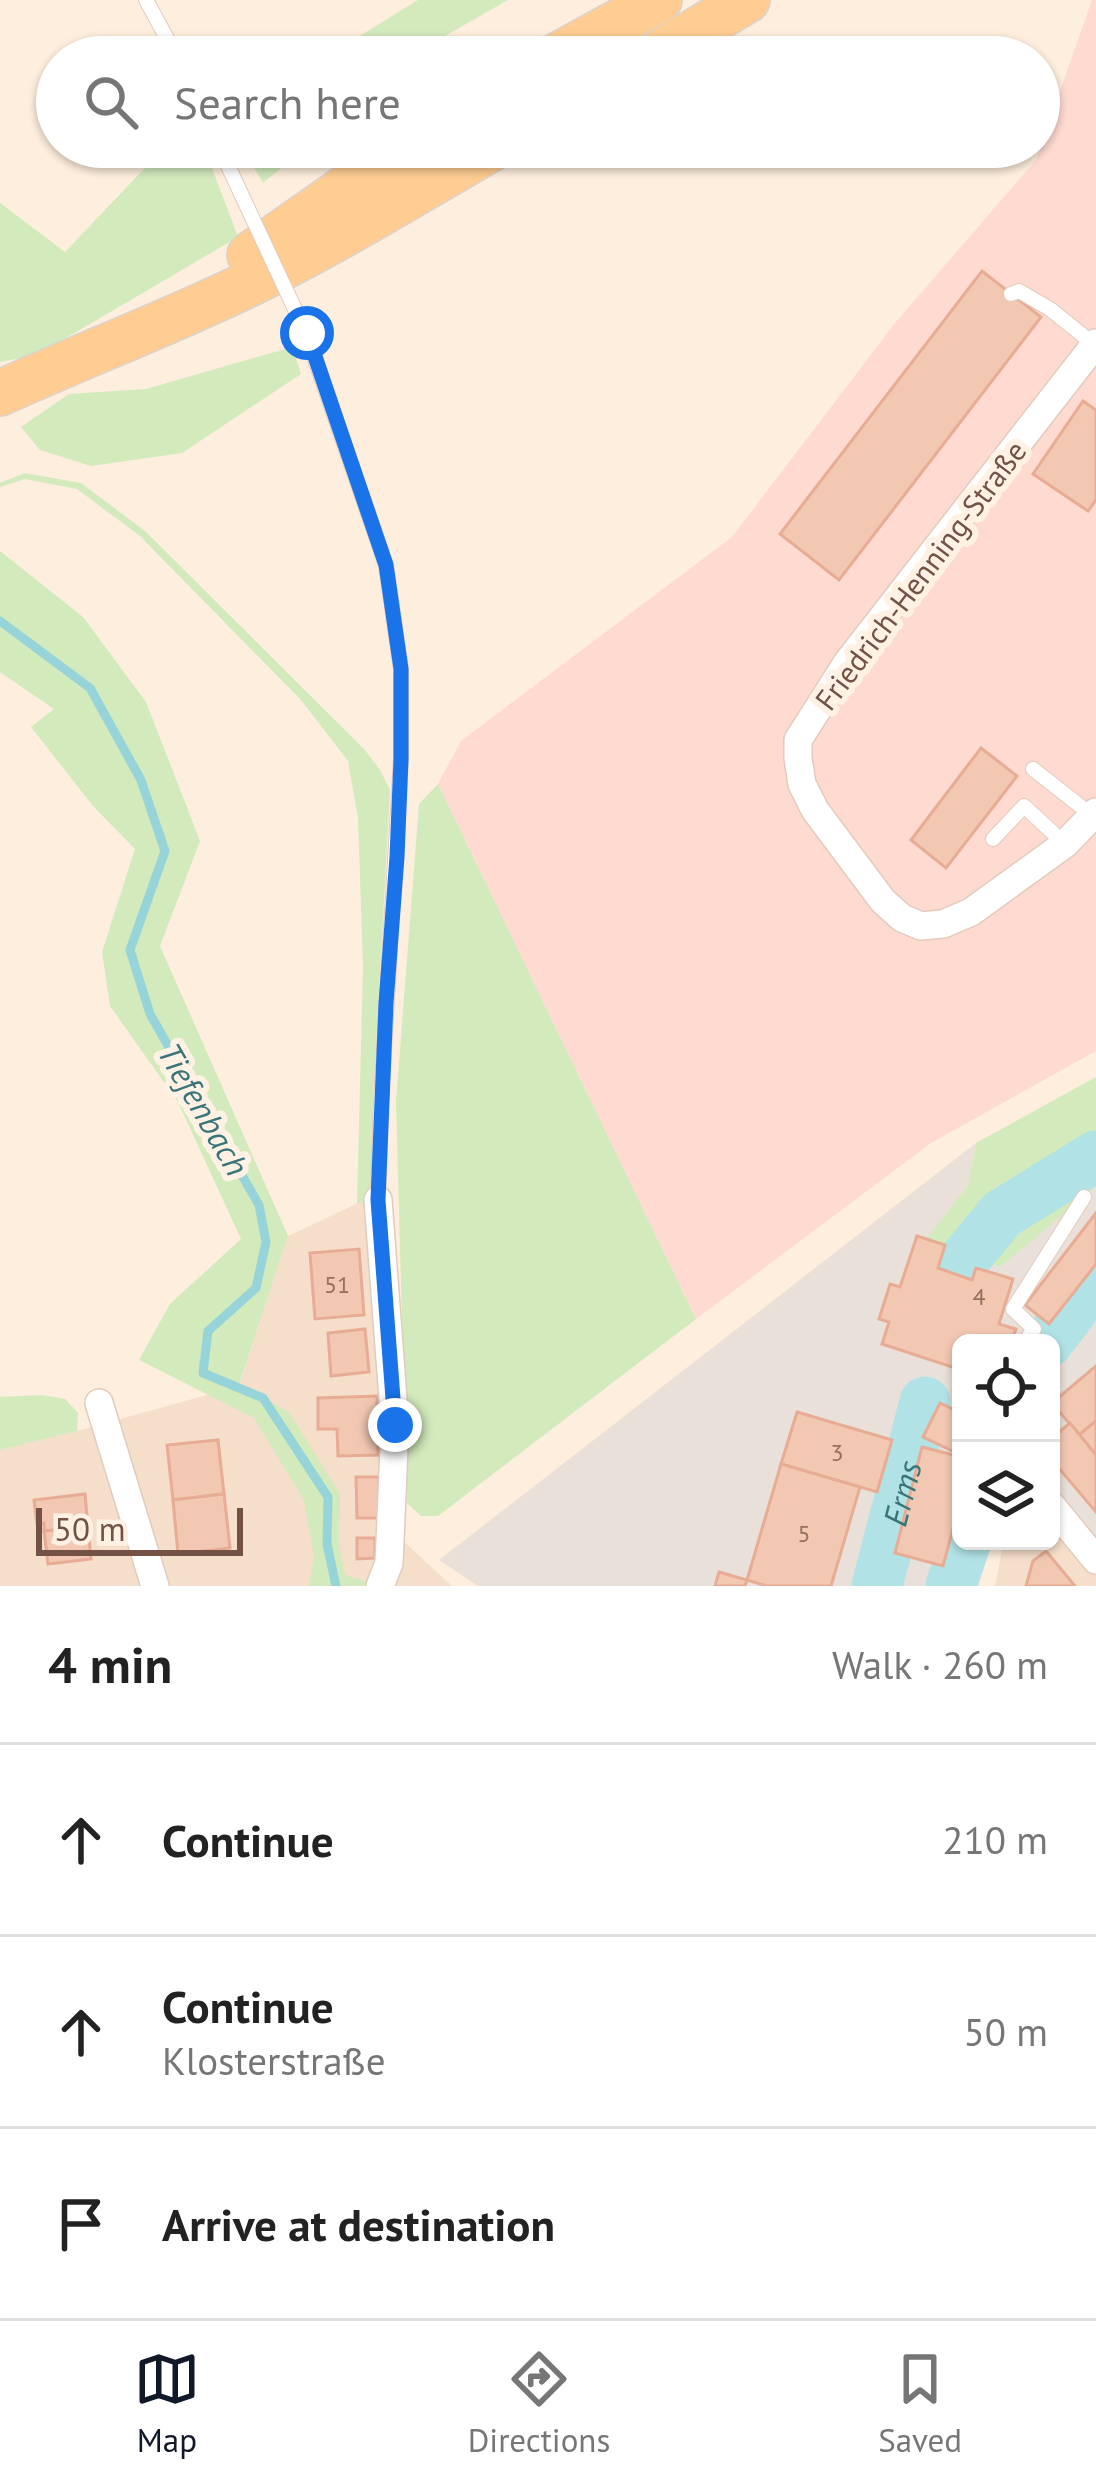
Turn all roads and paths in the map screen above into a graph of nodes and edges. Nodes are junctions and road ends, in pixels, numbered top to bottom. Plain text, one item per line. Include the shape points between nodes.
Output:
1 (146, 0) edge
2 (659, 0) edge
3 (747, 0) edge
4 (166, 36) edge
5 (593, 36) edge
6 (688, 36) edge
7 (229, 168) edge
8 (374, 168) edge
9 (457, 168) edge
10 (1011, 293) dead end
11 (118, 342) junction
12 (1095, 345) edge
13 (0, 394) edge
14 (1033, 769) dead end
15 (1094, 814) edge
16 (993, 839) dead end
17 (1065, 844) junction
18 (1084, 1197) dead end
19 (378, 1200) joint
20 (1030, 1334) edge
21 (99, 1403) dead end
22 (1060, 1516) edge
23 (1096, 1560) edge
24 (380, 1585) edge
25 (155, 1586) edge

1 - 4 lane
2 - 5 main road
3 - 6 main road
7 - 19 lane, bridge via 307,333 386,565 401,669 401,759
8 - 11 main road
9 - 11 main road via 259,279
10 - 12 lane via 1035,299
11 - 13 main road
12 - 17 street, Friedrich-Henning-Straße via 847,663 798,740 802,784 815,810 883,901 921,926 971,912
14 - 15 lane
15 - 17 street, Friedrich-Henning-Straße
16 - 17 lane via 1024,806
18 - 20 lane via 1013,1309
19 - 24 street via 395,1425
21 - 25 street
22 - 23 street

